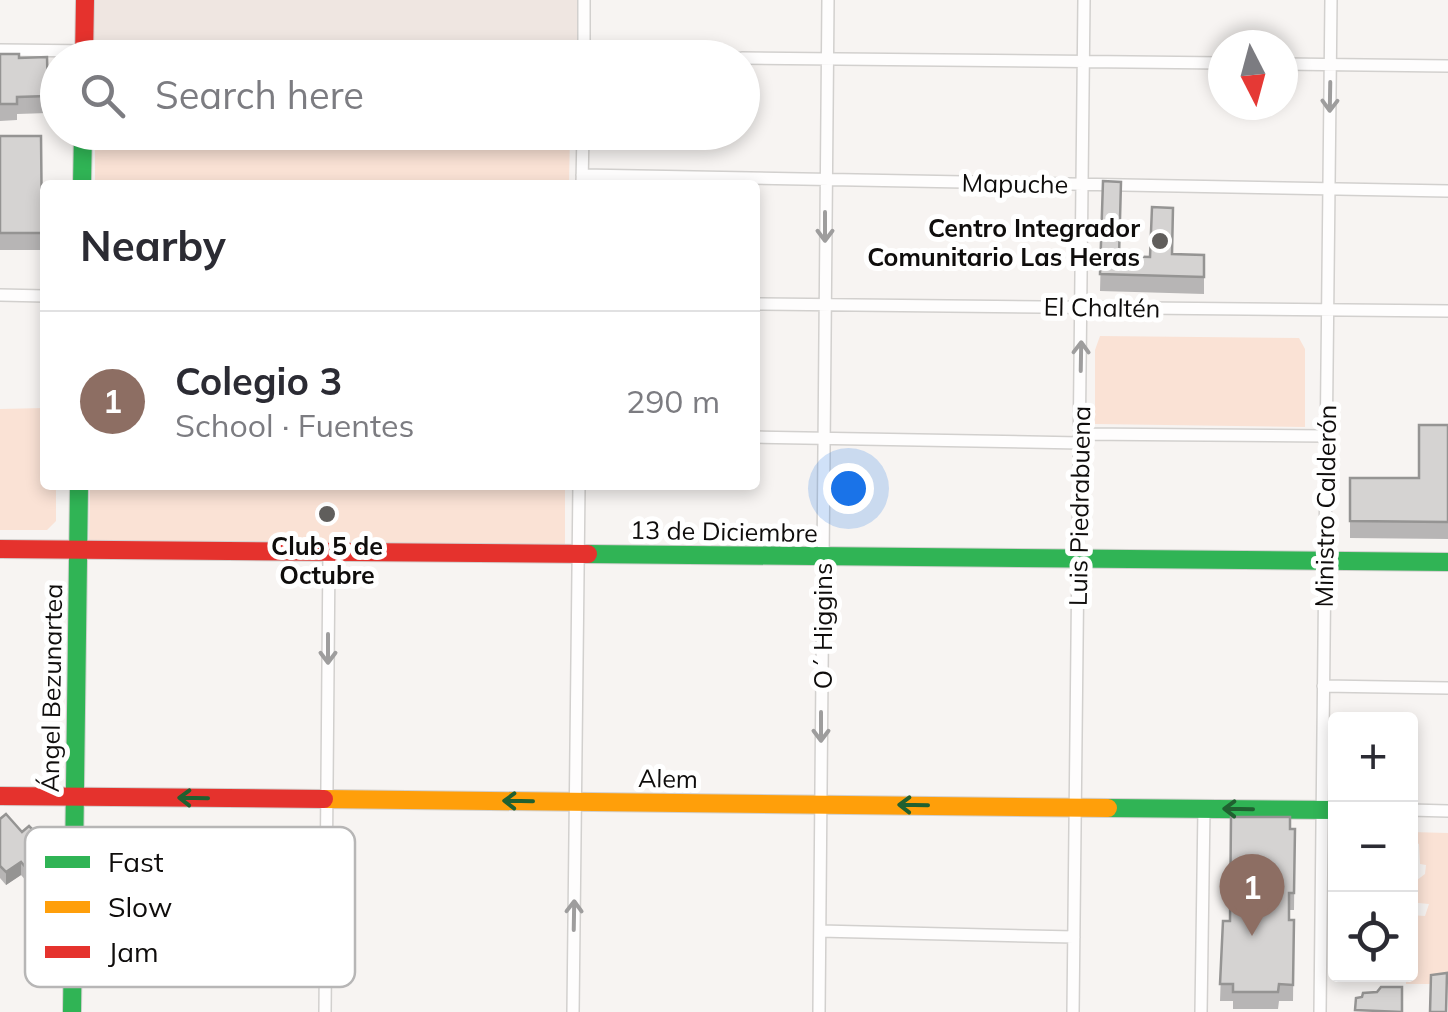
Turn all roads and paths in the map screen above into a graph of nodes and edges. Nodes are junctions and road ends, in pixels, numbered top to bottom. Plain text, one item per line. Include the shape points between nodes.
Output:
1 (85, 0) edge
2 (584, 0) edge
3 (828, 0) edge
4 (1084, 0) edge
5 (1331, 0) edge
6 (84, 40) edge
7 (584, 40) edge
8 (0, 50) edge
9 (40, 52) edge
10 (760, 58) edge
11 (826, 59) junction
12 (1084, 61) junction
13 (1208, 63) edge
14 (1298, 64) edge
15 (1330, 64) junction
16 (1448, 66) edge
17 (83, 150) edge
18 (583, 150) edge
19 (82, 180) edge
20 (582, 180) edge
21 (826, 180) junction
22 (1081, 184) junction
23 (1329, 189) junction
24 (1448, 191) edge
25 (0, 295) edge
26 (40, 296) edge
27 (760, 304) edge
28 (825, 305) junction
29 (1082, 307) junction
30 (1328, 310) junction
31 (1448, 312) edge
32 (1326, 436) junction
33 (760, 438) edge
34 (824, 438) junction
35 (1080, 439) junction
36 (78, 490) edge
37 (579, 490) edge
38 (0, 549) edge
39 (78, 550) junction
40 (328, 552) junction
41 (578, 554) junction
42 (823, 557) junction
43 (1078, 559) junction
44 (1325, 561) junction
45 (1448, 562) edge
46 (1323, 686) junction
47 (1448, 688) edge
48 (0, 796) edge
49 (75, 797) junction
50 (326, 800) junction
51 (576, 802) junction
52 (1329, 802) edge
53 (821, 804) junction
54 (1076, 807) junction
55 (1204, 808) junction
56 (1328, 810) edge
57 (1418, 810) edge
58 (1448, 811) edge
59 (75, 827) edge
60 (326, 827) edge
61 (1328, 832) edge
62 (820, 931) junction
63 (1074, 937) junction
64 (72, 987) edge
65 (325, 987) edge
66 (72, 1012) edge
67 (325, 1012) edge
68 (573, 1012) edge
69 (819, 1012) edge
70 (1073, 1012) edge
71 (1201, 1012) edge
72 (1320, 1012) edge

1 - 6 street
2 - 7 street
3 - 11 street, O´ Higgins
4 - 12 street, Luis Piedrabuena
5 - 15 street, Ministro Calderón
8 - 9 street
10 - 11 street
11 - 12 street
11 - 21 street, O´ Higgins
12 - 13 street
12 - 22 street, Luis Piedrabuena
14 - 15 street
15 - 16 street
15 -> 23 street, Ministro Calderón
17 - 19 street
18 - 20 street
20 - 21 street, Mapuche
21 - 22 street, Mapuche
21 -> 28 street, O´ Higgins
22 - 23 street, Mapuche
22 - 29 street, Luis Piedrabuena
23 - 24 street, Mapuche
23 - 30 street, Ministro Calderón
25 - 26 street
27 - 28 street, El Chaltén
28 - 29 street, El Chaltén
28 - 34 street, O´ Higgins
29 - 30 street, El Chaltén
35 -> 29 street, Luis Piedrabuena
30 - 31 street, El Chaltén
30 - 32 street, Ministro Calderón
32 - 35 street
32 - 44 street, Ministro Calderón
33 - 34 street
34 - 35 street
34 - 42 street, O´ Higgins
35 - 43 street, Luis Piedrabuena
36 - 39 street, Ángel Bezunartea
37 - 41 street
38 - 39 street, 13 de Diciembre
39 - 40 street, 13 de Diciembre
39 - 49 street, Ángel Bezunartea
40 - 41 street, 13 de Diciembre
40 -> 50 street
41 - 42 street, 13 de Diciembre
41 - 51 street
42 - 43 street, 13 de Diciembre
42 -> 53 street, O´ Higgins
43 - 44 street, 13 de Diciembre
43 - 54 street, Luis Piedrabuena
44 - 45 street, 13 de Diciembre
44 - 46 street, Ministro Calderón
46 - 47 street
46 - 52 street, Ministro Calderón
48 - 49 street, Alem
50 -> 49 street, Alem
49 - 59 street, Ángel Bezunartea
51 -> 50 street, Alem
50 - 60 street
51 - 53 street, Alem
68 -> 51 street
54 -> 53 street, Alem
53 - 62 street, O´ Higgins
54 - 55 street, Alem
54 - 63 street, Luis Piedrabuena
56 -> 55 street, Alem
55 - 71 street
57 - 58 street
61 - 72 street, Ministro Calderón
62 - 63 street
62 - 69 street, O´ Higgins
63 - 70 street, Luis Piedrabuena
64 - 66 street, Ángel Bezunartea
65 - 67 street

